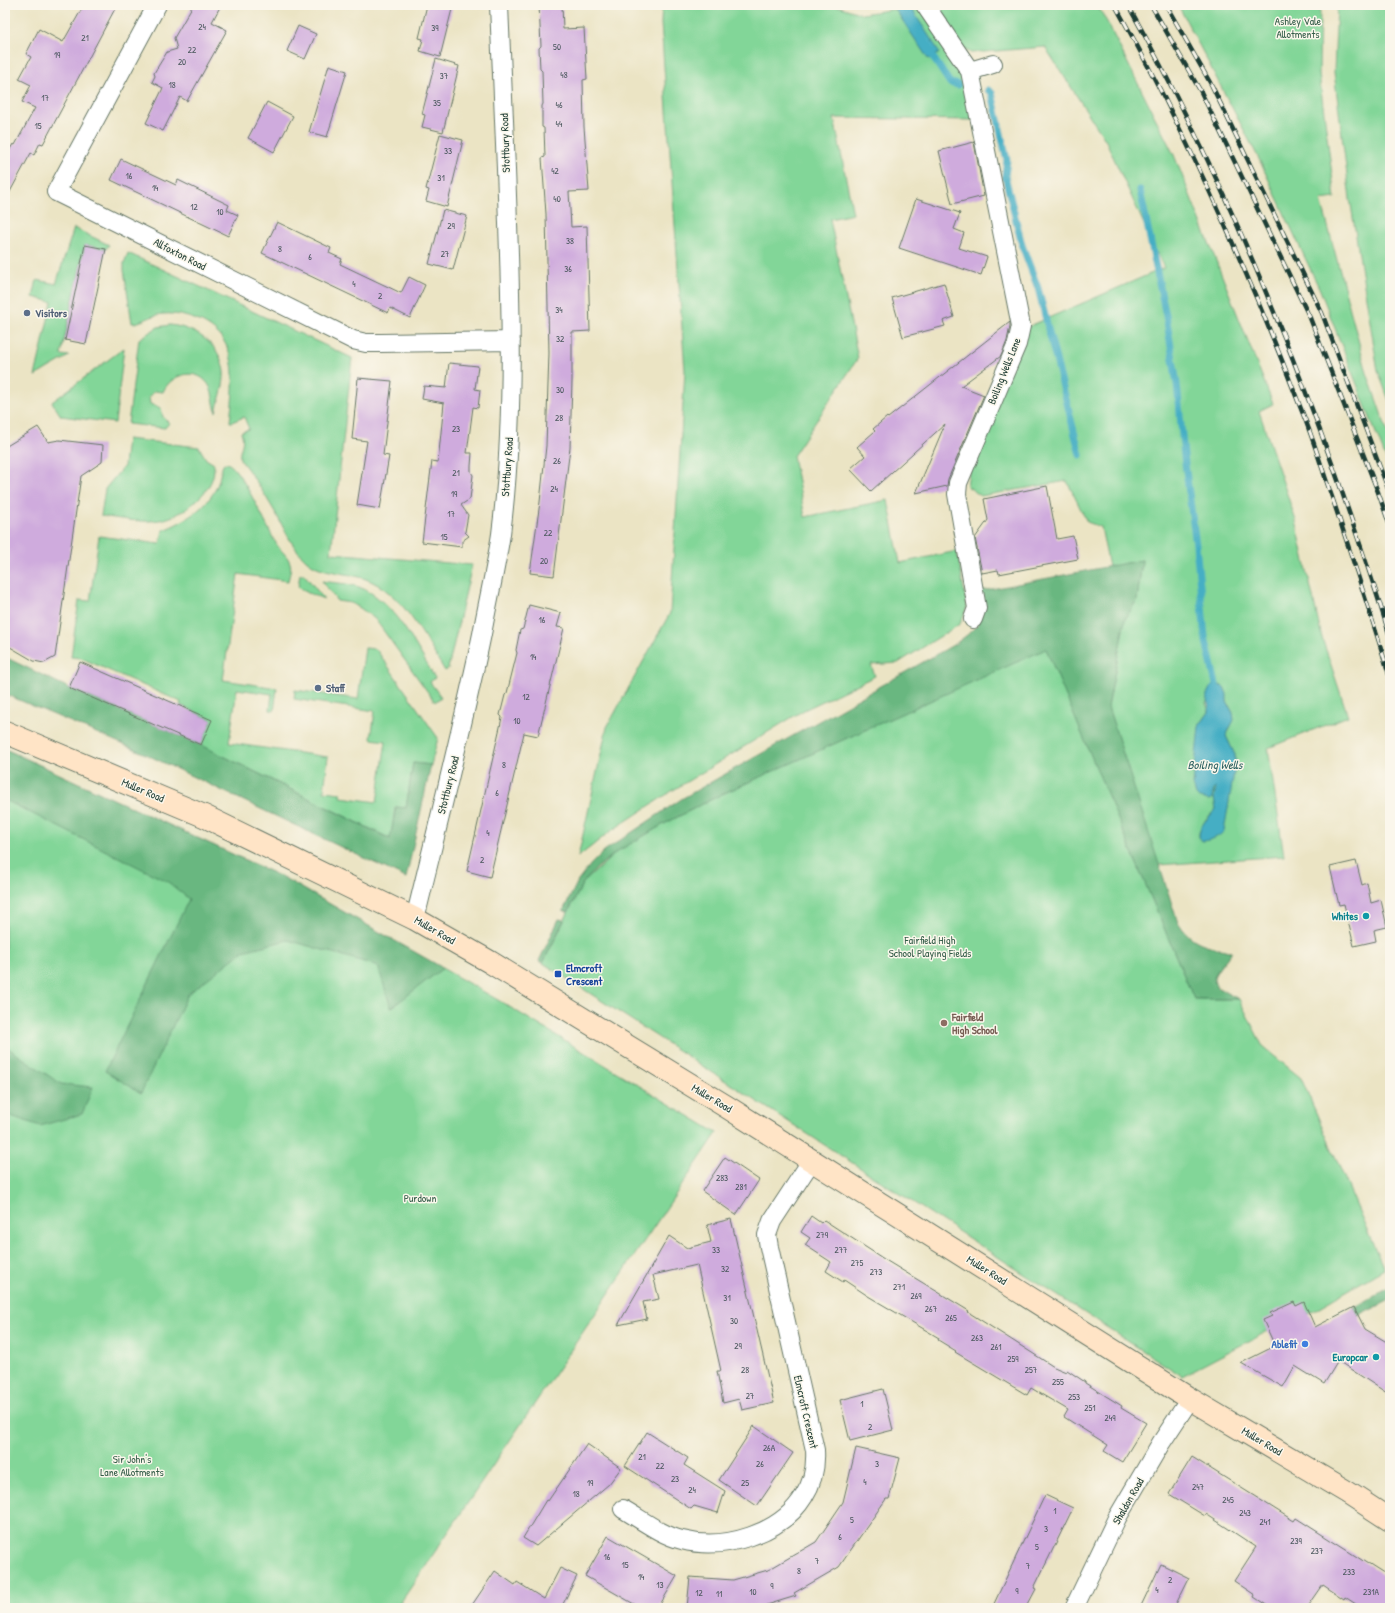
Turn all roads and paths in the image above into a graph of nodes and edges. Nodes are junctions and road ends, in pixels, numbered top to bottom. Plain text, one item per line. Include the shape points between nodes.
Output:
1 (156, 5) edge
2 (499, 5) edge
3 (925, 5) edge
4 (993, 64) dead end
5 (970, 71) junction
6 (511, 341) junction
7 (973, 619) dead end
8 (5, 732) edge
9 (415, 919) junction
10 (812, 1160) junction
11 (1190, 1399) junction
12 (623, 1509) dead end
13 (1390, 1520) edge
14 (1074, 1608) edge

1 - 6 street, Allfoxton Road via 56,192 353,340 366,343
2 - 6 street, Stottbury Road
3 - 5 street, Boiling Wells Lane
4 - 5 street
5 - 7 street, Boiling Wells Lane via 1021,326 1017,344 958,484 957,494 977,608
6 - 9 street, Stottbury Road via 508,445 497,560 456,749
8 - 9 main road, Muller Road via 204,816
9 - 10 main road, Muller Road via 490,962
10 - 11 main road, Muller Road
10 - 12 street, Elmcroft Crescent via 772,1221 767,1235 815,1450 816,1466 804,1497 776,1525 756,1535 719,1543 682,1540
11 - 13 main road, Muller Road
11 - 14 street, Shaldon Road via 1161,1442 1117,1518

